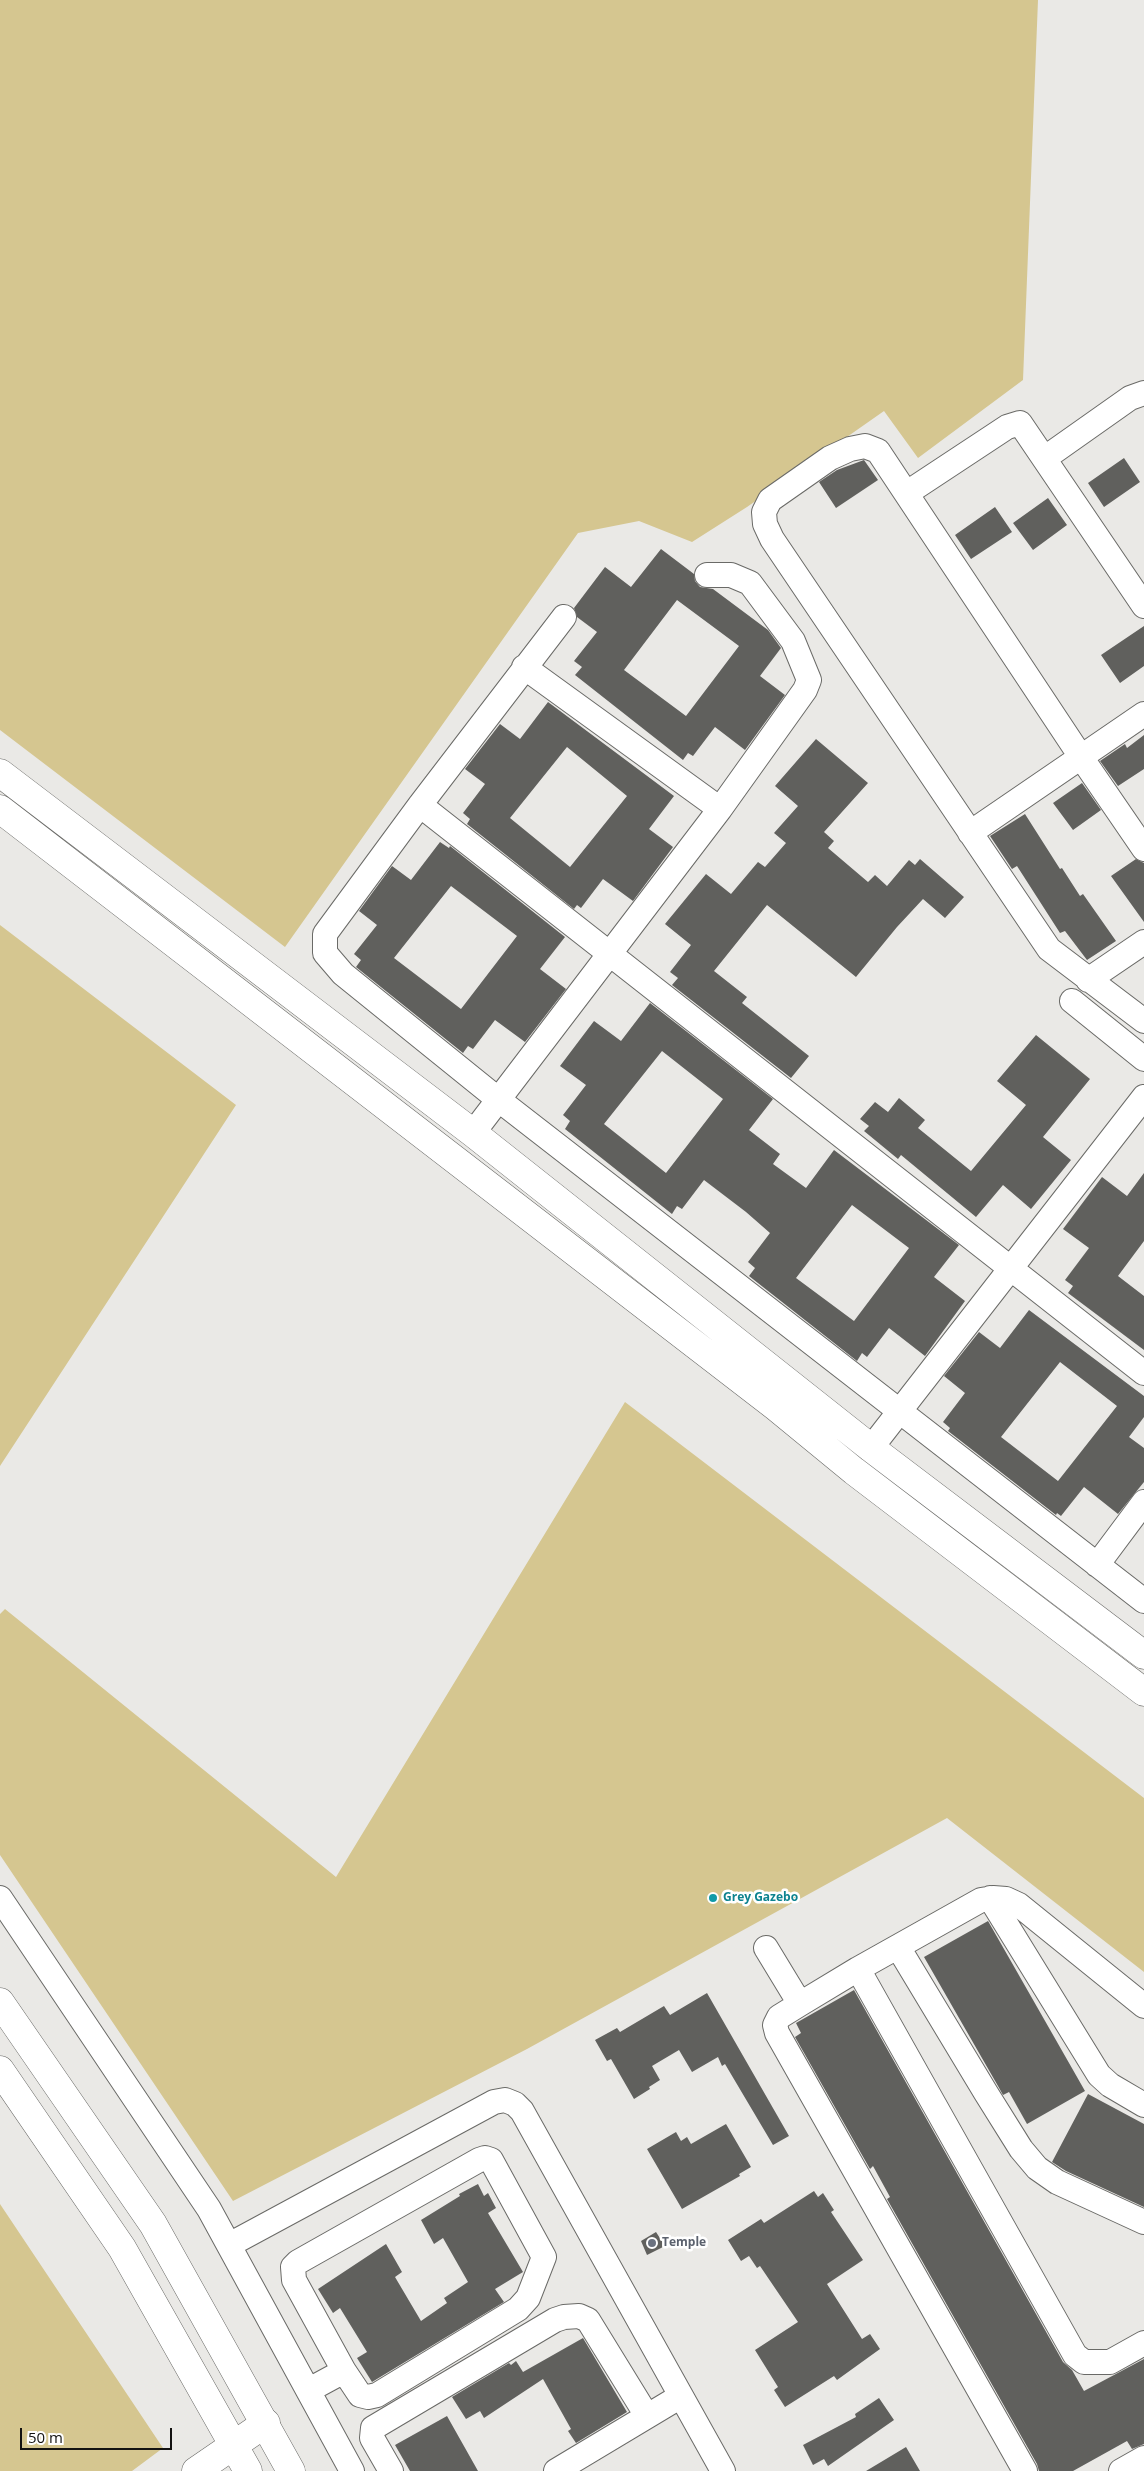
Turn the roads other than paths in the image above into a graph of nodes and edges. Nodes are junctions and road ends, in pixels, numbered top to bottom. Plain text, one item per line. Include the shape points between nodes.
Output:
1 (1144, 393) edge
2 (1045, 458) junction
3 (907, 493) junction
4 (707, 575) dead end
5 (1144, 606) edge
6 (564, 617) dead end
7 (524, 667) junction
8 (1144, 714) edge
9 (1080, 757) junction
10 (0, 773) edge
11 (420, 805) junction
12 (0, 809) edge
13 (720, 809) junction
14 (970, 833) junction
15 (1144, 849) edge
16 (1144, 942) edge
17 (610, 954) junction
18 (1088, 980) junction
19 (1072, 1001) dead end
20 (1144, 1021) edge
21 (1144, 1059) edge
22 (1144, 1097) edge
23 (499, 1100) junction
24 (473, 1133) junction
25 (1010, 1268) junction
26 (1144, 1373) edge
27 (795, 1386) junction
28 (776, 1407) junction
29 (900, 1411) junction
30 (871, 1448) junction
31 (1144, 1502) edge
32 (1097, 1565) junction
33 (1144, 1601) edge
34 (1144, 1655) edge
35 (1144, 1692) edge
36 (0, 1898) edge
37 (990, 1898) junction
38 (898, 1947) junction
39 (766, 1948) dead end
40 (858, 1970) junction
41 (0, 2002) edge
42 (800, 2004) junction
43 (1144, 2006) edge
44 (0, 2070) edge
45 (1144, 2106) edge
46 (1144, 2222) edge
47 (229, 2245) junction
48 (1144, 2343) edge
49 (344, 2371) junction
50 (309, 2390) junction
51 (681, 2396) junction
52 (647, 2416) junction
53 (266, 2424) junction
54 (234, 2445) junction
55 (1144, 2458) edge
56 (196, 2471) edge
57 (248, 2471) edge
58 (291, 2471) edge
59 (352, 2471) edge
60 (392, 2471) edge
61 (556, 2471) edge
62 (723, 2471) edge
63 (1025, 2471) edge
64 (1121, 2471) edge

1 - 2 street via 1130,398
2 - 3 street via 1026,428 1020,423 1014,424
2 - 5 street
3 - 9 street
3 - 14 street via 878,451 865,446 850,449 830,458 770,500 764,512 765,524 772,540
4 - 13 street via 731,575 750,583 793,641 810,680
6 - 7 street
7 - 11 street
7 - 13 street
8 - 9 street
9 - 14 street
9 - 15 street
10 - 24 street
11 - 17 street
11 - 23 street via 324,934 325,953 343,974
12 - 28 street
13 - 17 street
14 - 18 street via 1050,949
16 - 18 street
17 - 23 street
17 - 25 street
18 - 20 street
19 - 21 street
22 - 25 street
23 - 24 street
23 - 29 street
24 - 27 street
25 - 26 street
25 - 29 street
27 - 28 street
27 - 30 street
28 - 35 street
29 - 30 street
29 - 32 street
30 - 34 street
31 - 32 street
32 - 33 street
36 - 47 street via 124,2079
37 - 38 street
37 - 43 street via 1006,1899 1019,1905
37 - 45 street via 1099,2075
38 - 40 street
38 - 46 street via 1021,2149 1037,2168 1057,2182
39 - 42 street
40 - 42 street
40 - 48 street via 1074,2355 1084,2362 1110,2362
41 - 53 street via 152,2224
42 - 63 street via 780,2017 775,2025 777,2033
44 - 54 street via 122,2248
47 - 50 street
47 - 51 street via 494,2102 505,2100 522,2111
49 - 49 street via 360,2395 377,2395 518,2308 528,2298 544,2258 491,2160 479,2160 293,2267 294,2280
49 - 50 street
50 - 59 street
51 - 52 street
51 - 62 street
52 - 60 street via 588,2320 579,2316 564,2317 373,2428 372,2438
52 - 61 street
53 - 54 street
53 - 58 street
54 - 56 street
54 - 57 street
55 - 64 street

